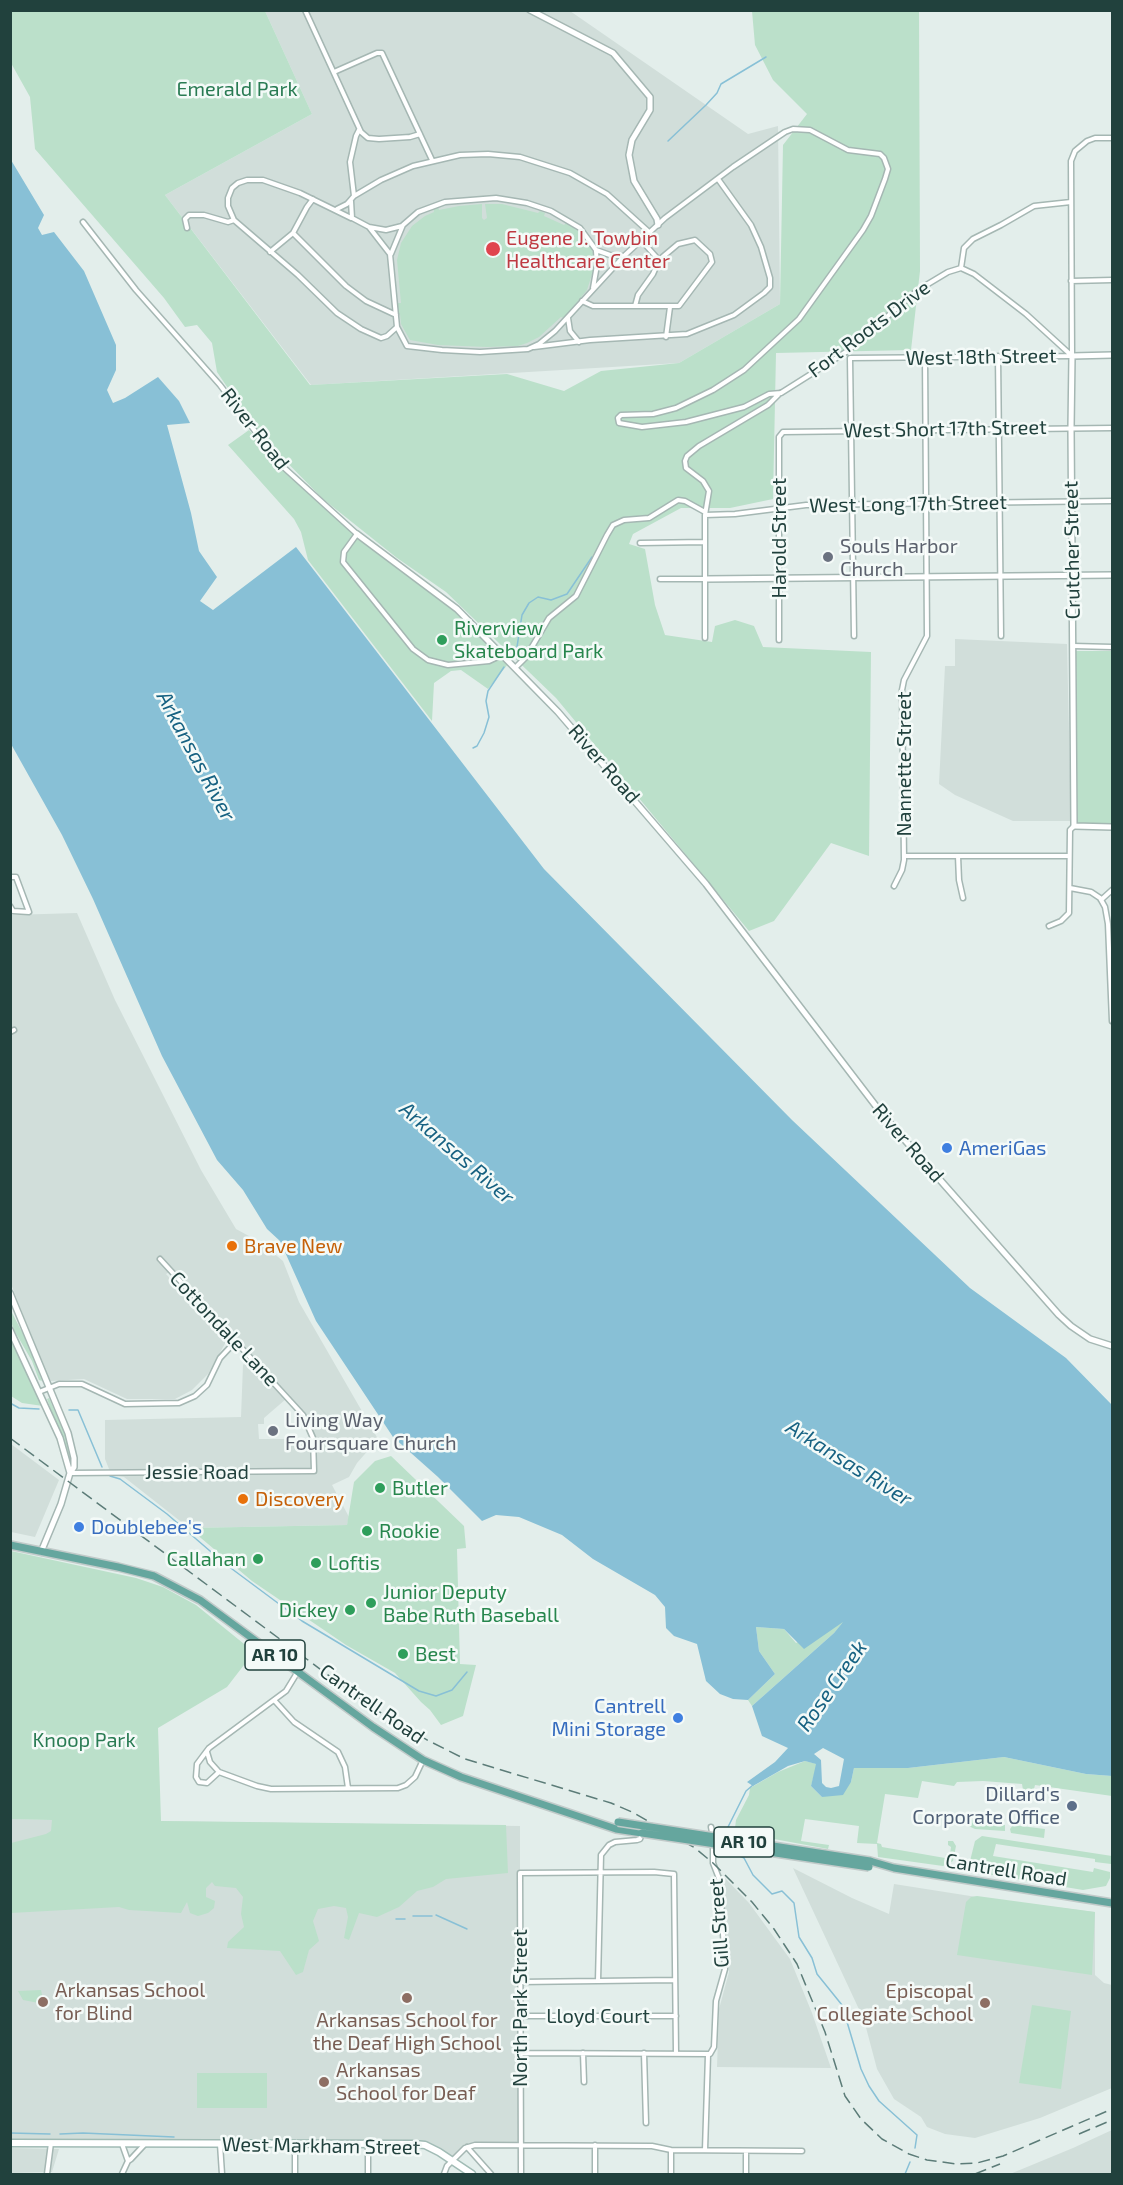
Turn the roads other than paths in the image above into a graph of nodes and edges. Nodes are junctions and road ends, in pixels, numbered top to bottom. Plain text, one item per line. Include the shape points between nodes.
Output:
1 (305, 10) edge
2 (530, 10) edge
3 (334, 72) junction
4 (359, 130) junction
5 (420, 135) junction
6 (1113, 138) edge
7 (432, 160) junction
8 (717, 179) junction
9 (313, 199) junction
10 (352, 199) junction
11 (1071, 202) junction
12 (337, 210) junction
13 (352, 218) junction
14 (234, 220) junction
15 (83, 222) dead end
16 (403, 225) junction
17 (658, 225) junction
18 (369, 227) junction
19 (187, 228) dead end
20 (649, 232) junction
21 (294, 233) junction
22 (641, 240) junction
23 (596, 250) junction
24 (270, 252) junction
25 (390, 254) junction
26 (624, 256) junction
27 (658, 260) junction
28 (961, 268) junction
29 (1113, 280) edge
30 (1071, 281) junction
31 (593, 288) junction
32 (582, 301) junction
33 (635, 306) junction
34 (670, 307) junction
35 (396, 315) junction
36 (568, 317) junction
37 (397, 327) junction
38 (666, 337) junction
39 (579, 342) junction
40 (534, 347) junction
41 (1113, 355) edge
42 (998, 356) junction
43 (1072, 356) junction
44 (925, 357) junction
45 (781, 393) junction
46 (1071, 428) junction
47 (1113, 428) edge
48 (999, 429) junction
49 (852, 430) junction
50 (926, 430) junction
51 (779, 437) joint
52 (1113, 501) edge
53 (1000, 502) junction
54 (1072, 502) junction
55 (926, 503) junction
56 (853, 504) junction
57 (779, 507) junction
58 (705, 514) junction
59 (357, 534) junction
60 (705, 542) junction
61 (640, 543) dead end
62 (1073, 575) junction
63 (1113, 575) edge
64 (1001, 576) junction
65 (927, 577) junction
66 (780, 578) junction
67 (854, 578) junction
68 (660, 579) dead end
69 (705, 579) junction
70 (854, 636) dead end
71 (1000, 636) dead end
72 (705, 638) dead end
73 (779, 640) dead end
74 (1073, 646) junction
75 (1113, 646) edge
76 (503, 654) junction
77 (516, 667) junction
78 (1074, 826) junction
79 (1113, 826) edge
80 (904, 856) junction
81 (958, 856) junction
82 (1070, 856) junction
83 (10, 877) edge
84 (894, 886) dead end
85 (1070, 888) junction
86 (1113, 890) edge
87 (963, 898) dead end
88 (1101, 900) junction
89 (10, 906) edge
90 (1049, 926) dead end
91 (1111, 979) edge
92 (1113, 1021) edge
93 (160, 1259) dead end
94 (10, 1293) edge
95 (10, 1330) edge
96 (236, 1342) junction
97 (1113, 1346) edge
98 (49, 1388) junction
99 (39, 1392) junction
100 (314, 1462) joint
101 (70, 1473) junction
102 (10, 1545) edge
103 (41, 1552) junction
104 (298, 1672) junction
105 (274, 1700) junction
106 (207, 1752) junction
107 (423, 1760) junction
108 (219, 1772) junction
109 (348, 1788) junction
110 (617, 1825) junction
111 (711, 1827) dead end
112 (641, 1834) junction
113 (869, 1864) junction
114 (599, 1872) junction
115 (1113, 1903) edge
116 (675, 1980) junction
117 (598, 1981) junction
118 (520, 1982) junction
119 (520, 2016) junction
120 (676, 2016) junction
121 (520, 2053) junction
122 (583, 2053) junction
123 (644, 2053) junction
124 (676, 2053) junction
125 (708, 2055) junction
126 (584, 2082) dead end
127 (646, 2123) dead end
128 (10, 2143) edge
129 (51, 2144) junction
130 (122, 2144) junction
131 (144, 2144) junction
132 (220, 2144) junction
133 (295, 2144) junction
134 (368, 2144) junction
135 (520, 2144) junction
136 (595, 2145) junction
137 (467, 2147) junction
138 (671, 2150) junction
139 (705, 2150) junction
140 (746, 2151) junction
141 (802, 2151) dead end
142 (453, 2160) junction
143 (128, 2161) junction
144 (47, 2175) edge
145 (122, 2175) edge
146 (222, 2175) edge
147 (295, 2175) edge
148 (368, 2175) edge
149 (444, 2175) edge
150 (472, 2175) edge
151 (491, 2175) edge
152 (521, 2175) edge
153 (595, 2175) edge
154 (671, 2175) edge
155 (746, 2175) edge

1 - 3 street
2 - 17 street via 613,53 650,97 650,110 632,140 629,155 634,181
3 - 4 street
3 - 5 street via 377,53 385,55
4 - 5 street via 371,139
4 - 10 street via 350,162
5 - 7 street
6 - 11 street, Crutcher Street via 1095,138 1075,151 1071,160
7 - 10 street via 392,175
7 - 20 street via 488,154 547,164 608,194
8 - 17 street
8 - 38 street via 751,225 765,258 770,287 734,315 687,334
8 - 45 street, Fort Roots Drive via 785,132 802,129 848,150 879,154 888,169 867,222 807,309 783,336 744,370 692,400 665,412 621,415 618,420 621,425 634,426 676,424 728,412 769,394
9 - 12 street
9 - 14 street via 270,182 241,181 228,198
9 - 21 street
10 - 12 street
10 - 13 street
11 - 28 street via 1034,206 973,239 964,248
11 - 30 street, Crutcher Street
12 - 13 street
13 - 18 street
14 - 19 street via 189,215 185,219
14 - 24 street
15 - 59 street, River Road via 136,290 220,385 280,464
16 - 18 street via 386,230
16 - 23 street via 418,212 445,202 511,200 565,218 584,232
16 - 25 street
17 - 20 street
18 - 25 street
20 - 22 street
21 - 24 street
21 - 35 street via 346,286
22 - 26 street
22 - 27 street
23 - 26 street
23 - 31 street
24 - 37 street via 337,313 362,329 381,338
25 - 35 street
26 - 31 street
27 - 33 street
27 - 34 street via 678,244 695,240 711,257 712,262 682,304
28 - 43 street via 1026,314
28 - 45 street, Fort Roots Drive via 918,290 846,352
29 - 30 street
30 - 43 street, Crutcher Street
31 - 32 street
32 - 33 street via 593,306
32 - 36 street
33 - 34 street
34 - 38 street
35 - 37 street
36 - 39 street via 570,331
36 - 40 street
37 - 40 street via 407,346 426,349 500,352
38 - 39 street
39 - 40 street
41 - 43 street, West 18th Street
42 - 43 street, West 18th Street
42 - 44 street, West 18th Street
42 - 48 street
43 - 46 street, Crutcher Street
44 - 49 street, West 18th Street via 850,358
44 - 50 street, Nannette Street
45 - 58 street, Fort Roots Drive via 686,458 686,468 708,488
46 - 47 street, West Short 17th Street
46 - 48 street, West Short 17th Street
46 - 54 street, Crutcher Street
48 - 50 street, West Short 17th Street
48 - 53 street
49 - 50 street, West Short 17th Street
49 - 51 street, West Short 17th Street via 786,431
49 - 56 street
50 - 55 street, Nannette Street
51 - 57 street, Harold Street
52 - 54 street, West Long 17th Street
53 - 54 street, West Long 17th Street
53 - 55 street, West Long 17th Street
53 - 64 street
54 - 62 street, Crutcher Street
55 - 56 street, West Long 17th Street
55 - 65 street, Nannette Street
56 - 57 street, West Long 17th Street
56 - 67 street
57 - 58 street, West Long 17th Street
57 - 66 street, Harold Street
58 - 60 street
58 - 77 street via 678,500 649,518 613,525 576,596 552,615
59 - 76 street, River Road via 445,599
59 - 76 street via 344,552 343,562 417,653 448,665 489,661
60 - 61 street
60 - 69 street
62 - 63 street
62 - 64 street
62 - 74 street, Crutcher Street
64 - 65 street
64 - 71 street
65 - 67 street
65 - 80 street, Nannette Street via 927,636 902,690
66 - 67 street
66 - 69 street
66 - 73 street, Harold Street
67 - 70 street
68 - 69 street
69 - 72 street
74 - 75 street
74 - 78 street, Crutcher Street
76 - 77 street, River Road
77 - 97 street, River Road via 585,740 706,884 882,1114 1059,1315 1090,1339
78 - 79 street
78 - 82 street, Crutcher Street via 1070,830
80 - 81 street
80 - 84 street, Nannette Street
81 - 82 street
81 - 87 street
82 - 85 street, Crutcher Street
83 - 89 street via 16,877 29,912 13,911
85 - 88 street via 1085,890
85 - 90 street, Crutcher Street via 1069,913
86 - 88 street
88 - 91 street via 1108,924
91 - 92 street
93 - 96 street, Cottondale Lane
94 - 98 street
95 - 99 street
96 - 98 street via 220,1358 207,1385 179,1403 125,1404 82,1384
96 - 100 street, Cottondale Lane via 303,1415 313,1438
98 - 99 street
98 - 101 street via 72,1447 74,1467
99 - 101 street
100 - 101 street, Jessie Road via 314,1471
101 - 103 street
102 - 103 main road, Cantrell Road / AR 10
103 - 104 main road, Cantrell Road / AR 10 via 154,1576 200,1600
104 - 105 street via 289,1688
104 - 107 main road, Cantrell Road / AR 10
105 - 106 street
105 - 109 street via 294,1722 338,1752
106 - 108 street
106 - 108 street via 196,1764 196,1779 207,1783
107 - 109 street via 415,1777 401,1788
107 - 110 main road, Cantrell Road / AR 10 via 461,1778
108 - 109 street via 271,1789
110 - 112 main road, Cantrell Road / AR 10
110 - 113 main road, Cantrell Road / AR 10, bridge
111 - 125 street, Gill Street via 713,1863 720,1881 725,1970 716,2001 714,2047
112 - 113 main road, Cantrell Road / AR 10, bridge
112 - 114 street via 637,1840 615,1842 604,1848
113 - 115 main road, Cantrell Road / AR 10
114 - 116 street via 674,1874
114 - 117 street
114 - 118 street, North Park Street via 520,1873
116 - 117 street
116 - 120 street
117 - 118 street
118 - 119 street, North Park Street
119 - 120 street, Lloyd Court
119 - 121 street, North Park Street
120 - 124 street
121 - 122 street
121 - 135 street, North Park Street
122 - 123 street
122 - 126 street
123 - 124 street
123 - 127 street
124 - 125 street
125 - 139 street, Gill Street
128 - 129 main road, West Markham Street
129 - 130 main road, West Markham Street
129 - 144 street
130 - 131 main road, West Markham Street
130 - 143 street
131 - 132 main road, West Markham Street
131 - 143 street
132 - 133 main road, West Markham Street
132 - 146 street
133 - 134 main road, West Markham Street
133 - 147 street
134 - 142 main road, West Markham Street via 424,2145
134 - 148 street
135 - 136 street
135 - 137 street
135 - 152 street, North Park Street
136 - 138 street
136 - 153 street
137 - 142 street
137 - 151 street
138 - 139 street
138 - 154 street
139 - 140 street
140 - 141 street
140 - 155 street
142 - 149 street
142 - 150 main road, West Markham Street
143 - 145 street

